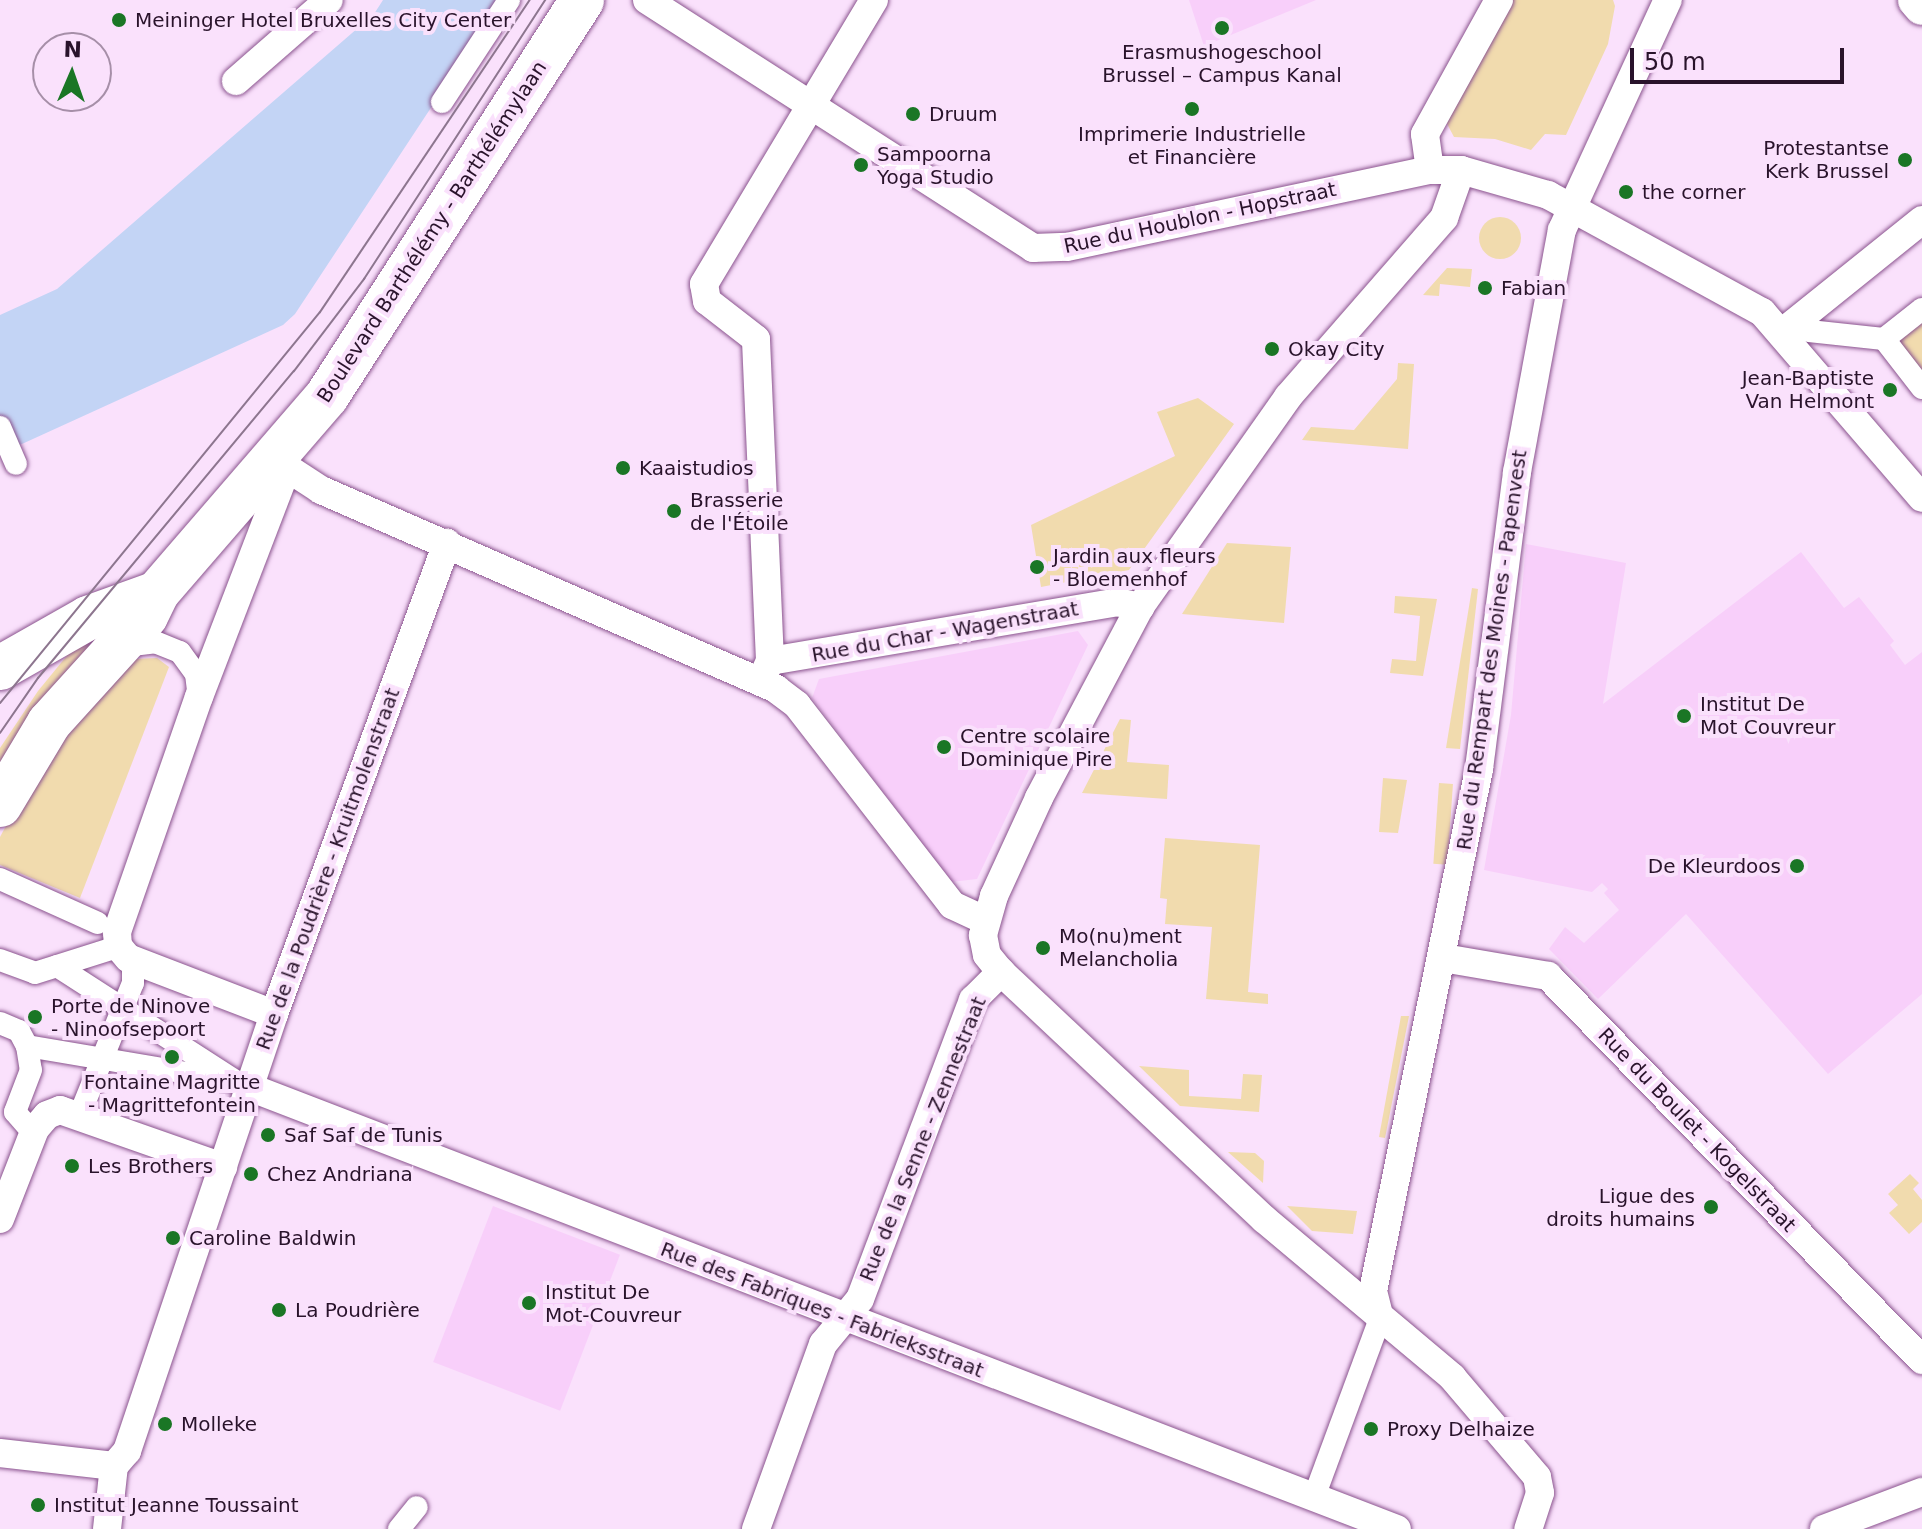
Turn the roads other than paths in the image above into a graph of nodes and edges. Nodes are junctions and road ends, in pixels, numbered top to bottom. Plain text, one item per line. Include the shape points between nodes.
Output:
1 (329, 0) edge
2 (509, 0) edge
3 (582, 0) edge
4 (647, 0) edge
5 (874, 0) edge
6 (1499, 0) edge
7 (1668, 0) edge
8 (1916, 0) edge
9 (1922, 7) edge
10 (236, 81) dead end
11 (442, 102) dead end
12 (808, 103) junction
13 (1430, 170) junction
14 (1461, 170) junction
15 (1572, 210) junction
16 (1922, 220) edge
17 (1922, 309) edge
18 (1796, 331) junction
19 (1884, 339) junction
20 (1922, 388) edge
21 (0, 427) edge
22 (13, 456) dead end
23 (280, 463) junction
24 (1922, 498) edge
25 (447, 543) junction
26 (157, 593) junction
27 (1140, 607) junction
28 (119, 647) junction
29 (0, 668) edge
30 (766, 671) junction
31 (199, 697) junction
32 (0, 805) edge
33 (0, 879) edge
34 (984, 920) junction
35 (108, 930) junction
36 (1443, 958) junction
37 (0, 960) edge
38 (57, 966) junction
39 (133, 970) dead end
40 (1001, 972) junction
41 (123, 1009) junction
42 (274, 1014) junction
43 (0, 1023) edge
44 (27, 1046) junction
45 (101, 1061) junction
46 (249, 1087) junction
47 (82, 1109) dead end
48 (34, 1123) junction
49 (223, 1167) junction
50 (0, 1219) edge
51 (844, 1318) junction
52 (1380, 1319) junction
53 (1922, 1360) edge
54 (0, 1453) edge
55 (114, 1466) junction
56 (1922, 1492) edge
57 (1314, 1497) junction
58 (417, 1507) dead end
59 (107, 1529) edge
60 (399, 1529) edge
61 (756, 1529) edge
62 (1397, 1529) edge
63 (1528, 1529) edge
64 (1824, 1529) edge

1 - 10 street
2 - 11 street
3 - 23 main road, Boulevard Barthélémy - Barthélémylaan
4 - 12 street, Rue du Houblon - Hopstraat
5 - 12 street
6 - 13 street via 1425,134
7 - 15 street, Rue du Rempart des Moines - Papenvest
8 - 9 street
12 - 13 street, Rue du Houblon - Hopstraat via 1033,248 1067,247
12 - 30 street via 805,122 704,284 707,301 756,339
13 - 14 street, Rue du Houblon - Hopstraat
14 - 15 street, Rue du Houblon - Hopstraat via 1548,195
14 - 27 street via 1444,218 1288,397
15 - 18 street, Rue du Houblon - Hopstraat
15 - 36 street, Rue du Rempart des Moines - Papenvest via 1562,230 1517,472 1479,769
16 - 18 street
17 - 19 street
18 - 19 street
18 - 24 street, Rue du Houblon - Hopstraat
19 - 20 street
21 - 22 street
23 - 25 street via 321,490
23 - 26 main road
23 - 31 street, Boulevard Barthélémy - Barthélémylaan
25 - 30 street
25 - 42 street, Rue de la Poudrière - Kruitmolenstraat
26 - 28 main road via 146,616
26 - 29 main road via 88,618
27 - 30 street, Rue du Char - Wagenstraat via 1117,602
27 - 34 street via 1039,798
28 - 31 street via 155,642 175,649 191,663
28 - 32 main road via 49,723
30 - 34 street via 952,905
31 - 35 street, Boulevard Barthélémy - Barthélémylaan
33 - 35 street
34 - 40 street via 983,945
35 - 38 street
35 - 42 street via 128,958
36 - 52 street, Rue du Rempart des Moines - Papenvest via 1373,1291
36 - 53 street, Rue du Boulet - Kogelstraat via 1548,976
37 - 38 street via 35,973
38 - 41 street
39 - 41 street
40 - 51 street, Rue de la Senne - Zennestraat via 973,1000 860,1299
40 - 52 street via 1264,1219
41 - 45 street
41 - 45 street via 237,1082
42 - 46 street, Rue de la Poudrière - Kruitmolenstraat
43 - 44 street via 19,1031
44 - 45 street
44 - 48 street via 31,1070 15,1112
45 - 47 street
46 - 49 street, Rue de la Poudrière - Kruitmolenstraat
46 - 51 street, Rue des Fabriques - Fabrieksstraat
48 - 49 street via 60,1110
48 - 50 street
49 - 55 street, Rue de la Poudrière - Kruitmolenstraat via 127,1451
51 - 57 street, Rue des Fabriques - Fabrieksstraat
51 - 61 street, Rue de la Senne - Zennestraat via 823,1344
52 - 57 street, Rue du Rempart des Moines - Papenvest
52 - 63 street via 1452,1377 1537,1477 1540,1493
54 - 55 street
55 - 59 street, Rue de la Poudrière - Kruitmolenstraat
56 - 64 street
57 - 62 street, Rue des Fabriques - Fabrieksstraat
58 - 60 street

